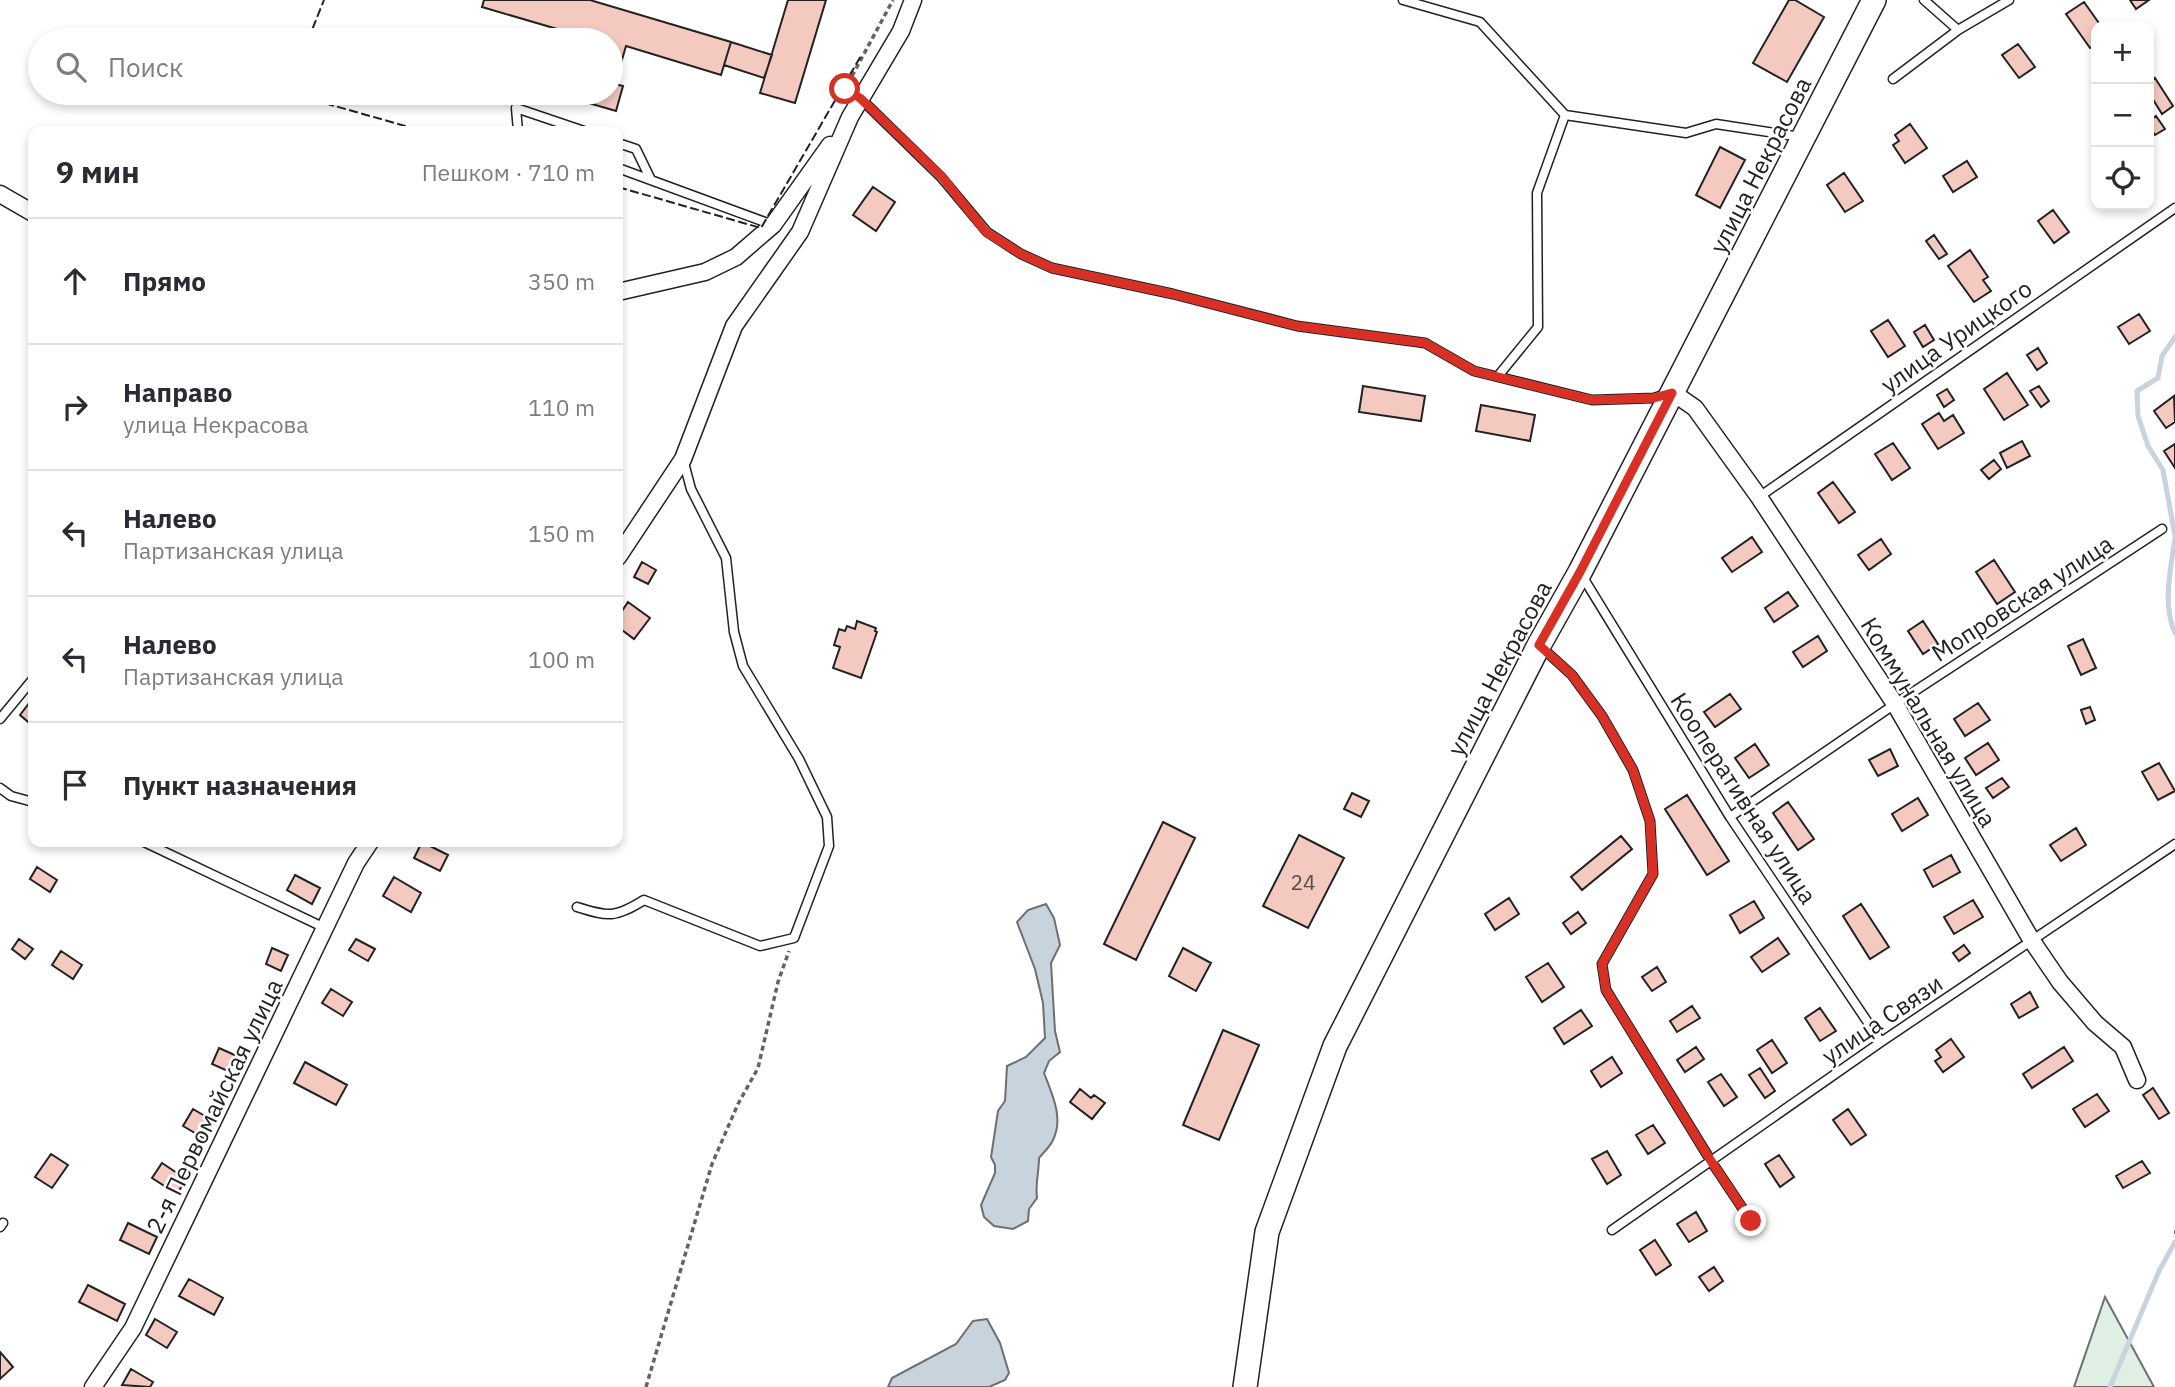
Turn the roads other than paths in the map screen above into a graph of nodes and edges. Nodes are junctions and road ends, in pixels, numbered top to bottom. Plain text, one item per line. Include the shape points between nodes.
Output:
1 (913, 0) edge
2 (1403, 0) edge
3 (1874, 0) edge
4 (1924, 0) edge
5 (2009, 0) edge
6 (1958, 30) junction
7 (1893, 79) dead end
8 (860, 98) junction
9 (1565, 114) junction
10 (850, 117) junction
11 (518, 126) edge
12 (569, 126) edge
13 (1803, 137) junction
14 (623, 145) edge
15 (623, 171) edge
16 (651, 180) junction
17 (0, 194) edge
18 (2175, 208) edge
19 (28, 210) edge
20 (773, 225) junction
21 (623, 291) edge
22 (1498, 376) junction
23 (1672, 393) junction
24 (683, 459) junction
25 (1759, 496) junction
26 (2162, 529) dead end
27 (623, 549) edge
28 (1580, 572) junction
29 (1539, 645) junction
30 (28, 685) edge
31 (1895, 704) junction
32 (0, 719) edge
33 (0, 788) edge
34 (28, 801) edge
35 (1730, 817) junction
36 (2175, 844) edge
37 (155, 847) edge
38 (367, 847) edge
39 (577, 907) dead end
40 (325, 928) junction
41 (2032, 941) junction
42 (1881, 1042) junction
43 (2137, 1080) dead end
44 (1711, 1161) junction
45 (1751, 1221) dead end
46 (1612, 1230) dead end
47 (93, 1387) edge
48 (1245, 1387) edge

1 - 8 street via 901,31
2 - 9 lane via 1480,22
3 - 13 main road, улица Некрасова
4 - 6 lane
5 - 6 lane
6 - 7 lane
8 - 10 street
8 - 22 lane via 942,177 986,232 1052,268 1297,326 1425,343 1474,371
9 - 13 lane via 1686,133 1717,124
9 - 22 lane via 1537,193 1538,327
10 - 20 street
10 - 24 street via 800,232 734,326
11 - 12 lane via 516,108
13 - 23 main road, улица Некрасова
14 - 16 lane via 636,149
15 - 16 lane
16 - 20 lane
17 - 19 street
18 - 25 lane, улица Урицкого
20 - 21 street via 736,257 705,272
22 - 23 lane via 1592,400
23 - 25 street, Коммунальная улица via 1695,408
23 - 28 main road, улица Некрасова
24 - 27 street
24 - 39 lane via 691,489 726,558 734,632 743,666 799,759 827,817 829,846 794,938 760,946 644,900 604,915
25 - 31 street, Коммунальная улица
26 - 31 lane, Мопровская улица
28 - 29 main road, улица Некрасова
28 - 35 lane, Кооперативная улица
29 - 44 lane via 1572,675 1602,716 1633,770 1650,821 1653,874 1602,964 1606,990
29 - 48 main road, улица Некрасова via 1335,1046 1267,1232
30 - 32 lane
31 - 35 lane, Мопровская улица
31 - 41 street, Коммунальная улица
33 - 34 lane
35 - 42 lane, Кооперативная улица
36 - 41 lane, улица Связи
37 - 40 lane
38 - 40 street, 2-я Первомайская улица
40 - 47 street, 2-я Первомайская улица via 133,1328
41 - 42 lane, улица Связи
41 - 43 street, Коммунальная улица via 2095,1023 2123,1047
42 - 44 lane, улица Связи
44 - 45 lane
44 - 46 lane, улица Связи

